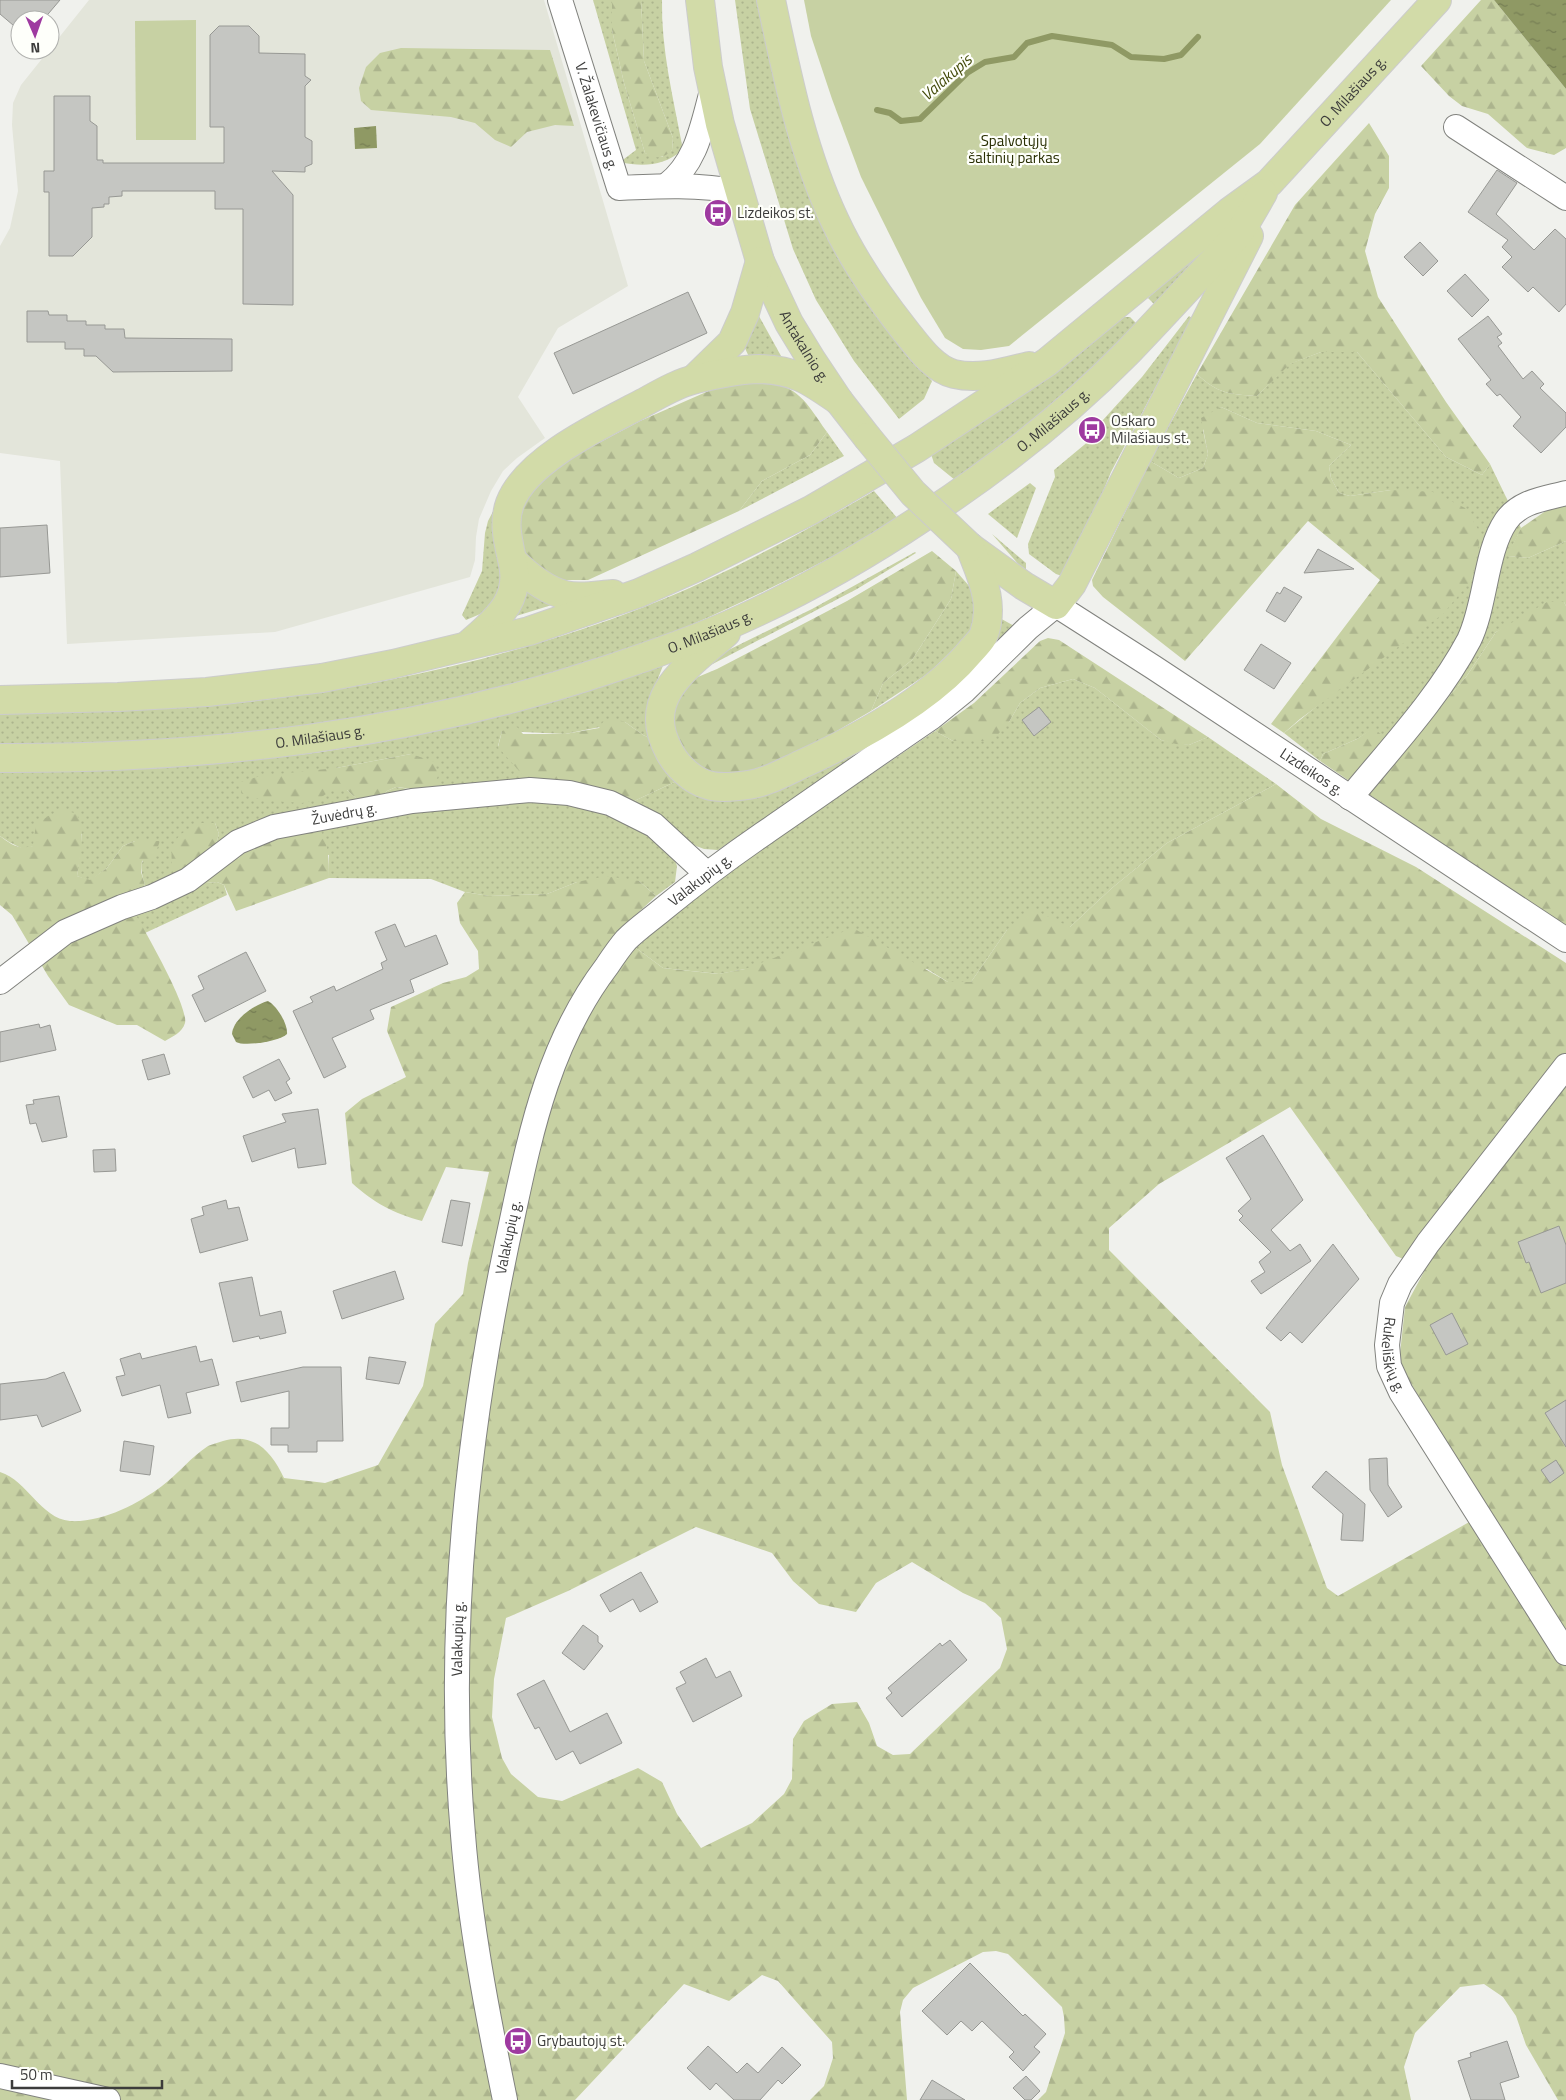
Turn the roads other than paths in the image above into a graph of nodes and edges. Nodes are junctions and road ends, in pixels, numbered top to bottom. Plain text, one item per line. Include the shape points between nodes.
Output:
1 (560, 0) edge
2 (700, 0) edge
3 (771, 0) edge
4 (1437, 0) edge
5 (712, 91) junction
6 (1456, 127) dead end
7 (1269, 183) junction
8 (667, 185) junction
9 (739, 192) junction
10 (1566, 198) edge
11 (760, 261) junction
12 (1047, 362) junction
13 (694, 379) junction
14 (839, 401) junction
15 (1566, 493) edge
16 (970, 547) junction
17 (513, 561) junction
18 (639, 593) junction
19 (1056, 605) junction
20 (741, 620) junction
21 (466, 646) junction
22 (936, 685) junction
23 (0, 700) edge
24 (885, 750) junction
25 (0, 758) edge
26 (1350, 798) junction
27 (706, 874) junction
28 (1566, 940) edge
29 (0, 982) edge
30 (1566, 1066) edge
31 (1566, 1653) edge
32 (0, 2076) edge
33 (70, 2096) edge
34 (108, 2100) edge
35 (505, 2100) edge

1 - 8 street, V. Žalakevičiaus g. via 619,188
2 - 5 main road, Antakalnio g.
3 - 12 main road via 789,87 817,178 839,229 891,313 922,352 952,374 976,377
4 - 7 main road, O. Milašiaus g.
5 - 8 street via 698,143 689,162
5 - 9 main road, Antakalnio g.
6 - 10 street
7 - 12 main road, O. Milašiaus g. via 1229,212
7 - 19 main road via 1256,222 1072,584
7 - 20 main road, O. Milašiaus g. via 1239,232 1208,266 1113,367 1033,439 895,536 819,582
8 - 9 street, V. Žalakevičiaus g.
9 - 11 main road, Antakalnio g.
11 - 13 main road via 745,314 732,342
11 - 14 main road, Antakalnio g. via 789,323
12 - 18 main road, O. Milašiaus g. via 917,448 811,510
13 - 14 main road via 758,369 777,371 802,376
13 - 17 main road via 608,421 541,463 510,503 507,543
14 - 16 main road, Antakalnio g., bridge via 913,493
15 - 26 street via 1519,506 1506,521 1497,539 1470,638 1442,686
16 - 19 main road, Antakalnio g.
16 - 22 main road via 986,592 989,613 983,636
17 - 18 main road via 526,575 566,596
17 - 21 main road via 514,587 510,600 500,616
18 - 21 main road, O. Milašiaus g. via 529,631
19 - 24 street, Valakupių g. via 964,691
19 - 26 street, Lizdeikos g.
20 - 22 main road via 674,679 661,703 664,743 673,761 708,786 730,787 763,782 832,750 880,723
20 - 25 main road, O. Milašiaus g. via 650,656 554,688 368,731 203,751 132,756
21 - 23 main road, O. Milašiaus g. via 322,678 207,692
22 - 24 street
24 - 27 street, Valakupių g.
26 - 28 street, Lizdeikos g.
27 - 29 street, Žuvėdrų g. via 654,825 610,803 569,793 530,790 412,801 274,827 238,842 188,880 65,932
27 - 35 street, Valakupių g. via 625,941 574,1016 553,1063 525,1159 478,1401 460,1556 456,1644 458,1765 477,1954
30 - 31 street, Rukeliškių g. via 1428,1243 1400,1284 1392,1303 1387,1345 1389,1366 1401,1392
32 - 33 street
33 - 34 street

